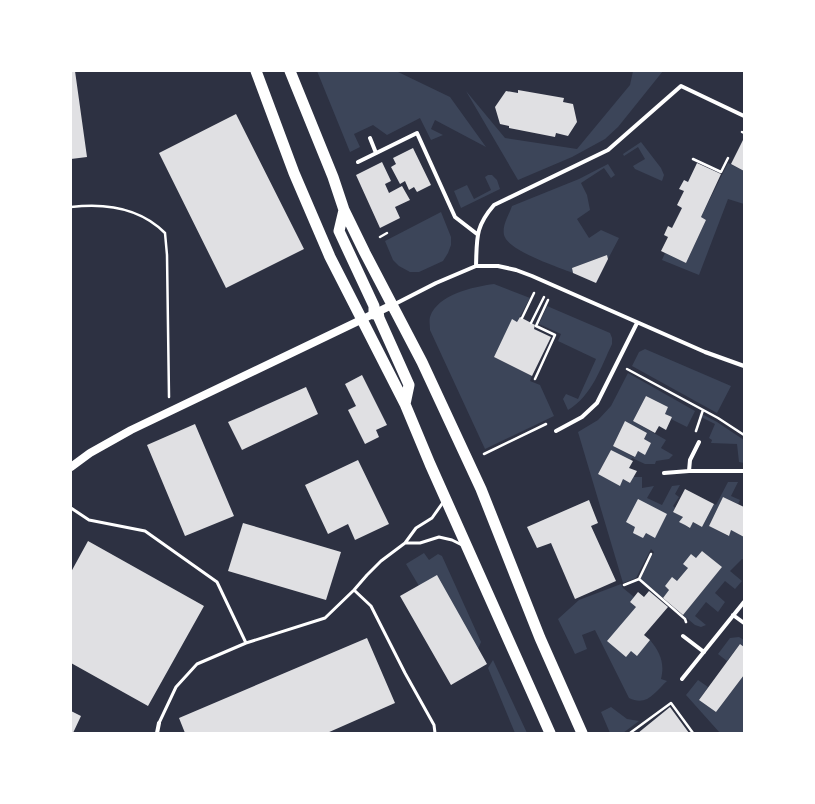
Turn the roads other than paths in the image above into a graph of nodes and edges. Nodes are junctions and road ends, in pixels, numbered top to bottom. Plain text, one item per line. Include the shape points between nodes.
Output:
1 (256, 71) edge
2 (290, 71) edge
3 (744, 116) edge
4 (370, 138) dead end
5 (376, 153) junction
6 (358, 162) dead end
7 (344, 210) junction
8 (477, 234) junction
9 (476, 266) junction
10 (392, 306) junction
11 (376, 313) junction
12 (362, 320) junction
13 (637, 323) junction
14 (744, 366) edge
15 (405, 404) junction
16 (556, 432) dead end
17 (699, 442) dead end
18 (71, 467) edge
19 (690, 471) junction
20 (744, 471) edge
21 (664, 472) dead end
22 (445, 498) junction
23 (71, 508) edge
24 (405, 543) junction
25 (467, 547) junction
26 (354, 590) junction
27 (744, 602) edge
28 (733, 615) junction
29 (744, 623) edge
30 (683, 636) dead end
31 (246, 642) junction
32 (704, 652) junction
33 (682, 678) dead end
34 (159, 723) joint
35 (157, 733) edge
36 (435, 733) edge
37 (550, 733) edge
38 (582, 733) edge

1 - 12 highway via 294,173 330,256
2 - 7 highway
3 - 8 street via 681,86 608,150 494,205 485,216
4 - 5 street
5 - 6 street
5 - 8 street via 417,133 455,217
7 - 10 highway
7 - 11 highway via 339,230
8 - 9 street
9 - 10 street
9 - 13 street via 498,266 516,270
10 - 11 main road
10 - 38 highway via 422,362 481,489 540,638
11 - 12 main road
11 - 15 highway via 409,385
12 - 15 highway
12 - 18 main road via 130,430
13 - 14 street
13 - 16 street via 598,403 582,417
15 - 22 highway
17 - 19 street via 690,460
19 - 20 street
19 - 21 street
22 - 24 lane via 432,518 416,528
22 - 25 highway
23 - 31 lane via 89,520 145,531 218,582
24 - 25 lane via 420,543 438,537
24 - 26 lane via 381,561
25 - 37 highway
26 - 31 lane via 325,618
26 - 36 lane via 371,606 434,725
27 - 28 street
28 - 29 street
28 - 32 street
30 - 32 street
31 - 34 lane via 197,664 176,687
32 - 33 street
34 - 35 street

